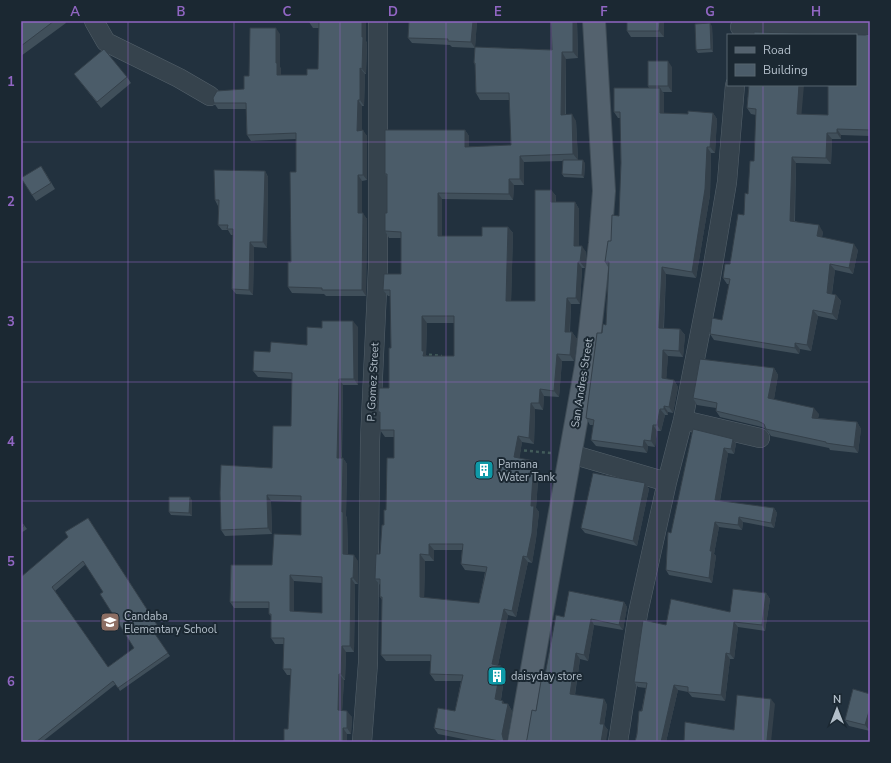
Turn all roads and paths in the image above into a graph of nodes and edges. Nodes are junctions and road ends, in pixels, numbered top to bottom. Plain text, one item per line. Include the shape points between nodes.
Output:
1 (94, 21) edge
2 (378, 21) edge
3 (594, 21) edge
4 (739, 28) edge
5 (870, 30) edge
6 (735, 86) edge
7 (210, 96) dead end
8 (422, 354) edge
9 (445, 356) edge
10 (683, 420) junction
11 (760, 438) dead end
12 (517, 450) edge
13 (571, 454) junction
14 (667, 482) junction
15 (362, 742) edge
16 (519, 742) edge
17 (618, 742) edge

1 - 7 street via 106,42
2 - 15 street, P. Gomez Street via 378,268 370,441 368,663
3 - 13 main road, San Andres Street via 604,191 586,366
4 - 5 street
6 - 10 street via 727,182
8 - 9 path
10 - 11 street
10 - 14 street
12 - 13 path
13 - 14 street
13 - 16 main road, San Andres Street
14 - 17 street via 638,613

